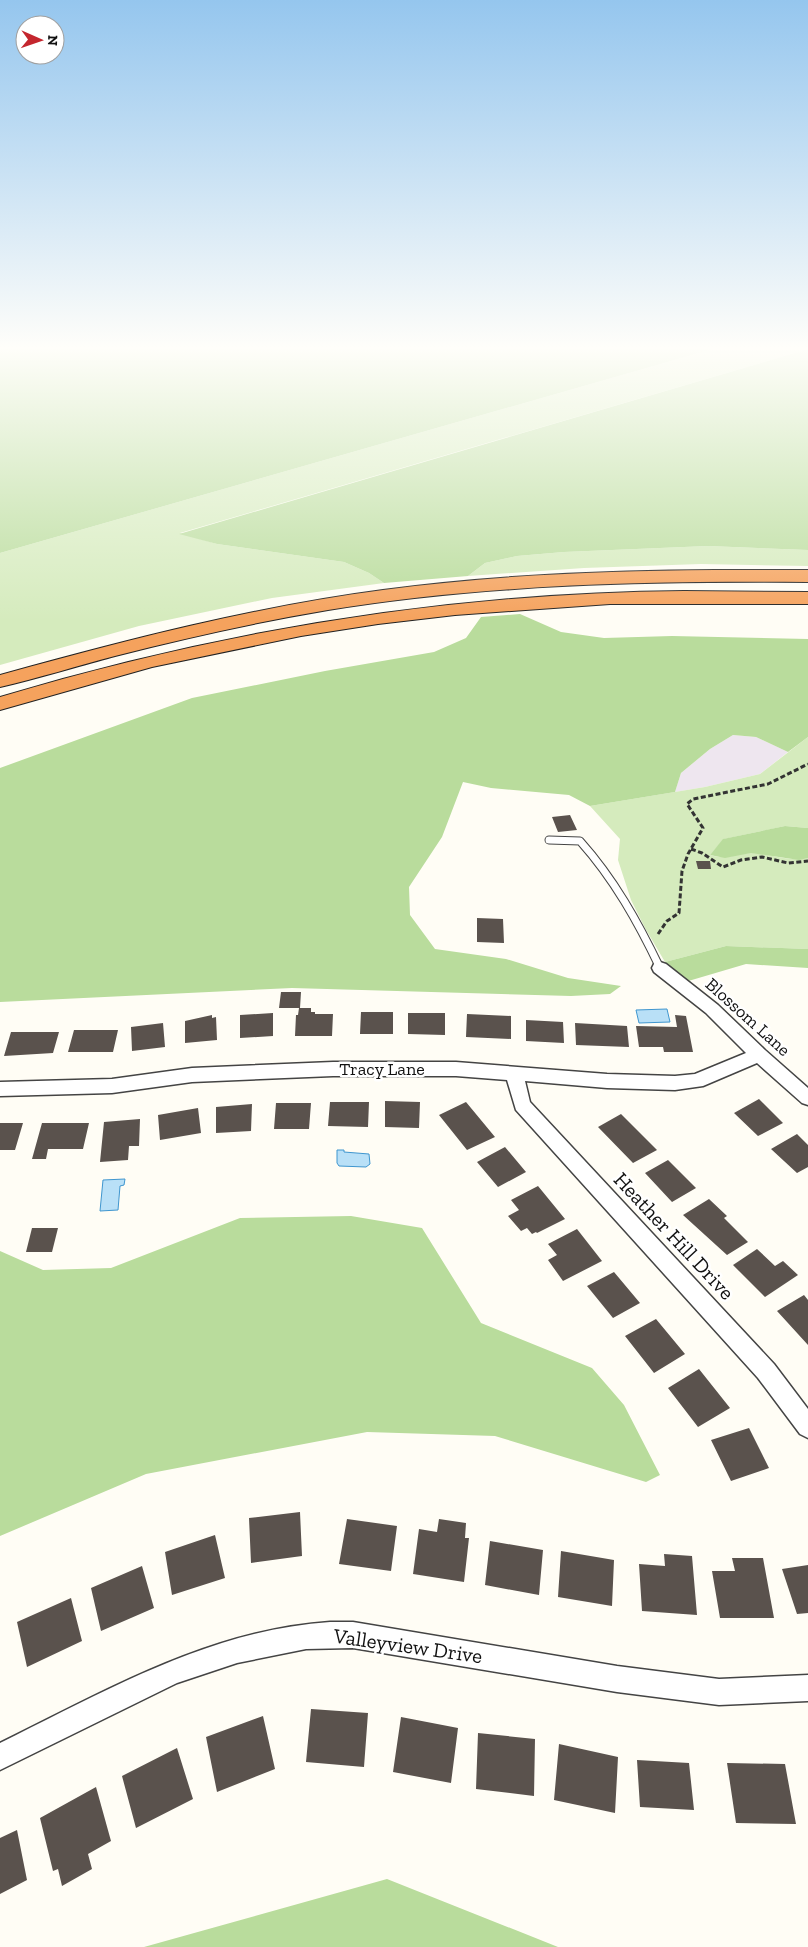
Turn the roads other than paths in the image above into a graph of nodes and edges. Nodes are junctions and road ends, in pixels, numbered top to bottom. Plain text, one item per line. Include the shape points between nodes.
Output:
1 (808, 576) edge
2 (808, 598) edge
3 (0, 682) edge
4 (0, 704) edge
5 (549, 840) dead end
6 (660, 968) joint
7 (759, 1055) junction
8 (515, 1074) junction
9 (0, 1089) edge
10 (808, 1098) edge
11 (808, 1427) edge
12 (808, 1688) edge
13 (0, 1756) edge

1 - 3 highway via 593,577 382,596 185,632
2 - 4 highway via 610,598 372,620 157,660
5 - 6 lane via 580,840 590,851 627,903
6 - 7 street, Blossom Lane via 712,1009
7 - 8 street, Tracy Lane via 697,1082
7 - 10 street, Blossom Lane
8 - 9 street, Tracy Lane via 427,1068 288,1070 192,1075 112,1086
8 - 11 street, Heather Hill Drive via 522,1104 766,1371
12 - 13 street, Valleyview Drive via 720,1692 617,1679 353,1635 327,1634 224,1654 191,1665

